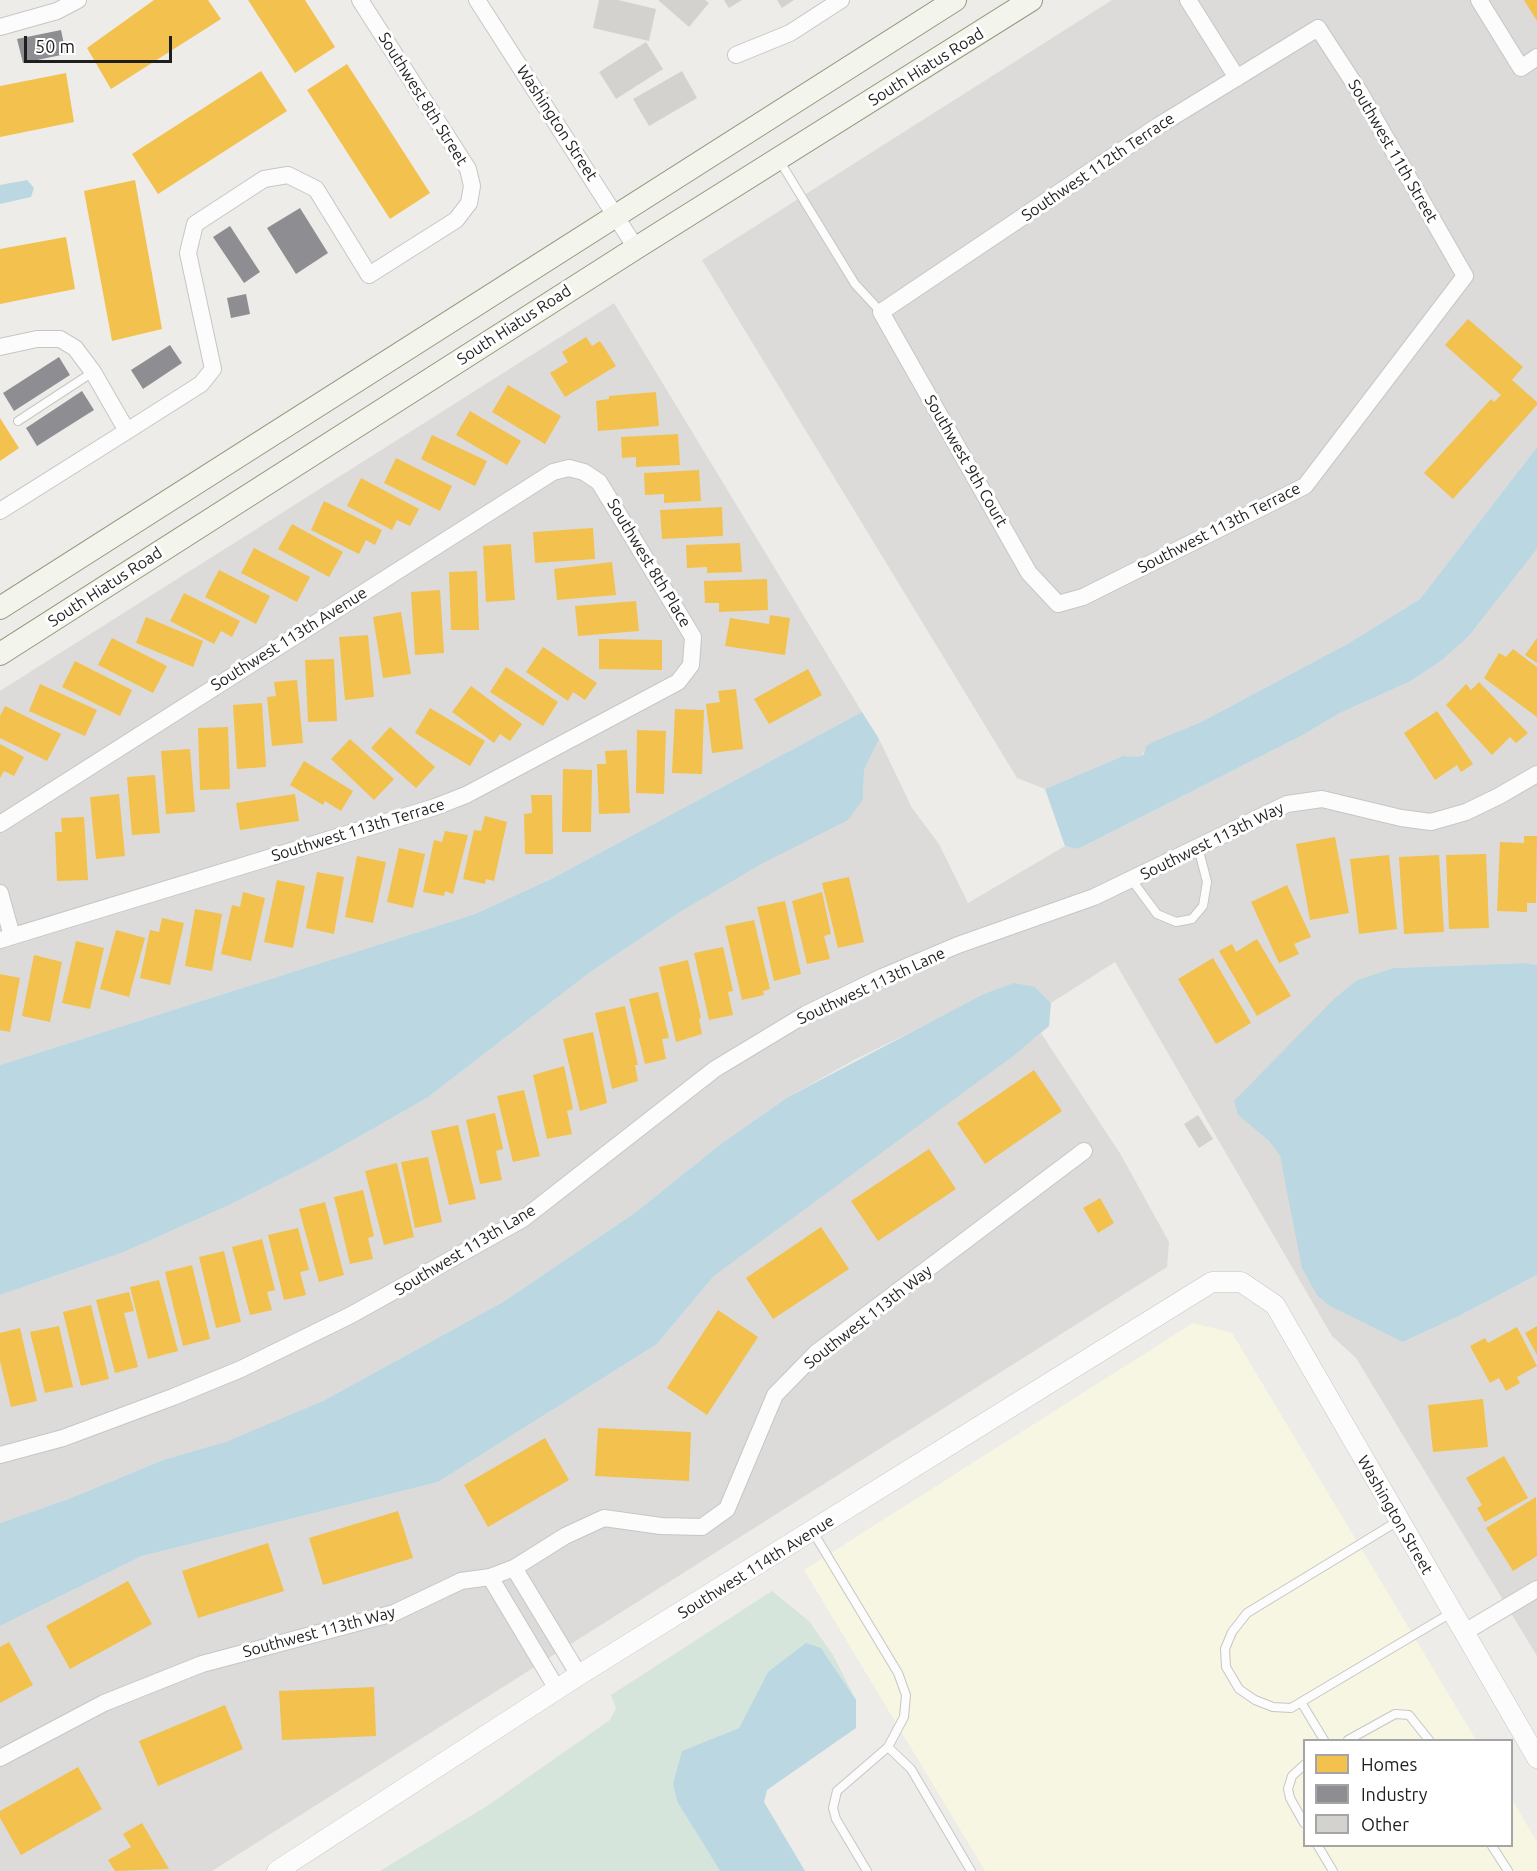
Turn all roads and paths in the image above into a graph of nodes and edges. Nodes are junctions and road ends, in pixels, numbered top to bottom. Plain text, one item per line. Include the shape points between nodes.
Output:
1 (78, 0) edge
2 (360, 0) edge
3 (477, 0) edge
4 (841, 0) edge
5 (955, 0) edge
6 (1031, 0) edge
7 (1188, 0) edge
8 (1479, 0) edge
9 (0, 27) edge
10 (1318, 28) joint
11 (736, 55) dead end
12 (1537, 57) edge
13 (1237, 78) junction
14 (779, 159) junction
15 (617, 216) junction
16 (636, 248) junction
17 (1465, 276) joint
18 (881, 312) junction
19 (0, 347) edge
20 (93, 372) junction
21 (18, 420) dead end
22 (127, 431) junction
23 (584, 472) joint
24 (0, 511) edge
25 (1058, 604) joint
26 (0, 608) edge
27 (0, 654) edge
28 (691, 665) joint
29 (1537, 774) edge
30 (0, 824) edge
31 (1198, 847) junction
32 (1131, 879) junction
33 (0, 893) edge
34 (6, 938) edge
35 (958, 945) joint
36 (1084, 1151) dead end
37 (1241, 1282) joint
38 (0, 1455) edge
39 (1398, 1521) junction
40 (813, 1532) junction
41 (514, 1568) junction
42 (490, 1577) junction
43 (1537, 1589) edge
44 (1451, 1613) junction
45 (1463, 1634) junction
46 (579, 1675) junction
47 (557, 1689) junction
48 (1301, 1702) junction
49 (1323, 1739) edge
50 (1350, 1739) edge
51 (1428, 1739) edge
52 (888, 1748) junction
53 (0, 1758) edge
54 (1537, 1758) edge
55 (1303, 1767) edge
56 (1303, 1820) edge
57 (1319, 1847) edge
58 (1493, 1847) edge
59 (277, 1871) edge
60 (867, 1871) edge
61 (971, 1871) edge
62 (1333, 1871) edge
63 (1508, 1871) edge

1 - 9 street via 57,11
2 - 22 street, Southwest 8th Street via 468,169 472,186 469,203 456,220 369,275 316,189 288,175 264,179 195,224 188,253 213,369 201,384
3 - 15 street, Washington Street
4 - 11 street via 789,33
5 - 15 main road
6 - 14 main road, South Hiatus Road
7 - 13 street
8 - 12 street via 1521,68
10 - 13 street, Southwest 112th Terrace
10 - 17 street, Southwest 11th Street via 1359,91
13 - 18 street, Southwest 112th Terrace via 1158,126
14 - 16 main road, South Hiatus Road
14 - 18 lane via 855,284
15 - 16 street, Washington Street
15 - 26 main road
16 - 27 main road, South Hiatus Road
17 - 25 street, Southwest 113th Terrace via 1305,486 1083,597
18 - 25 street, Southwest 9th Court via 1029,573
19 - 20 street via 37,339 60,339 75,348
20 - 21 lane
20 - 22 street
22 - 24 street
23 - 28 street, Southwest 8th Place via 599,482 610,497 693,637
23 - 30 street, Southwest 113th Avenue via 569,468 553,472
28 - 34 street, Southwest 113th Terrace via 678,682 466,795
29 - 31 street, Southwest 113th Way via 1474,808 1431,822 1322,800 1287,804
31 - 32 street, Southwest 113th Way
31 - 32 lane via 1206,882 1203,906 1192,919 1176,922 1157,914
32 - 35 street, Southwest 113th Way via 1051,914
33 - 34 street
35 - 38 street, Southwest 113th Lane via 806,1014 715,1069 523,1219 351,1315 241,1369 173,1397 63,1438
36 - 41 street, Southwest 113th Way via 816,1353 791,1378 775,1395 727,1509 702,1527 604,1518 565,1536
37 - 39 street, Washington Street via 1275,1305
37 - 40 street, Southwest 114th Avenue via 1212,1282
39 - 44 street, Washington Street
39 - 48 lane via 1247,1613 1232,1632 1225,1649 1226,1667 1239,1689 1273,1707 1291,1708
40 - 46 street, Southwest 114th Avenue
40 - 52 lane via 897,1673 906,1695 904,1717
41 - 42 street, Southwest 113th Way
41 - 46 street
42 - 47 street
42 - 53 street, Southwest 113th Way via 461,1581 394,1614 201,1664 104,1703
43 - 45 street
44 - 45 street, Washington Street
44 - 48 lane
45 - 54 street, Washington Street
46 - 47 street, Southwest 114th Avenue
47 - 59 street, Southwest 114th Avenue
48 - 49 lane
50 - 51 lane via 1395,1714 1409,1715
52 - 60 lane via 837,1791 833,1808 836,1820
52 - 61 lane via 911,1769
55 - 56 lane via 1292,1776 1288,1789
57 - 62 lane
58 - 63 lane

